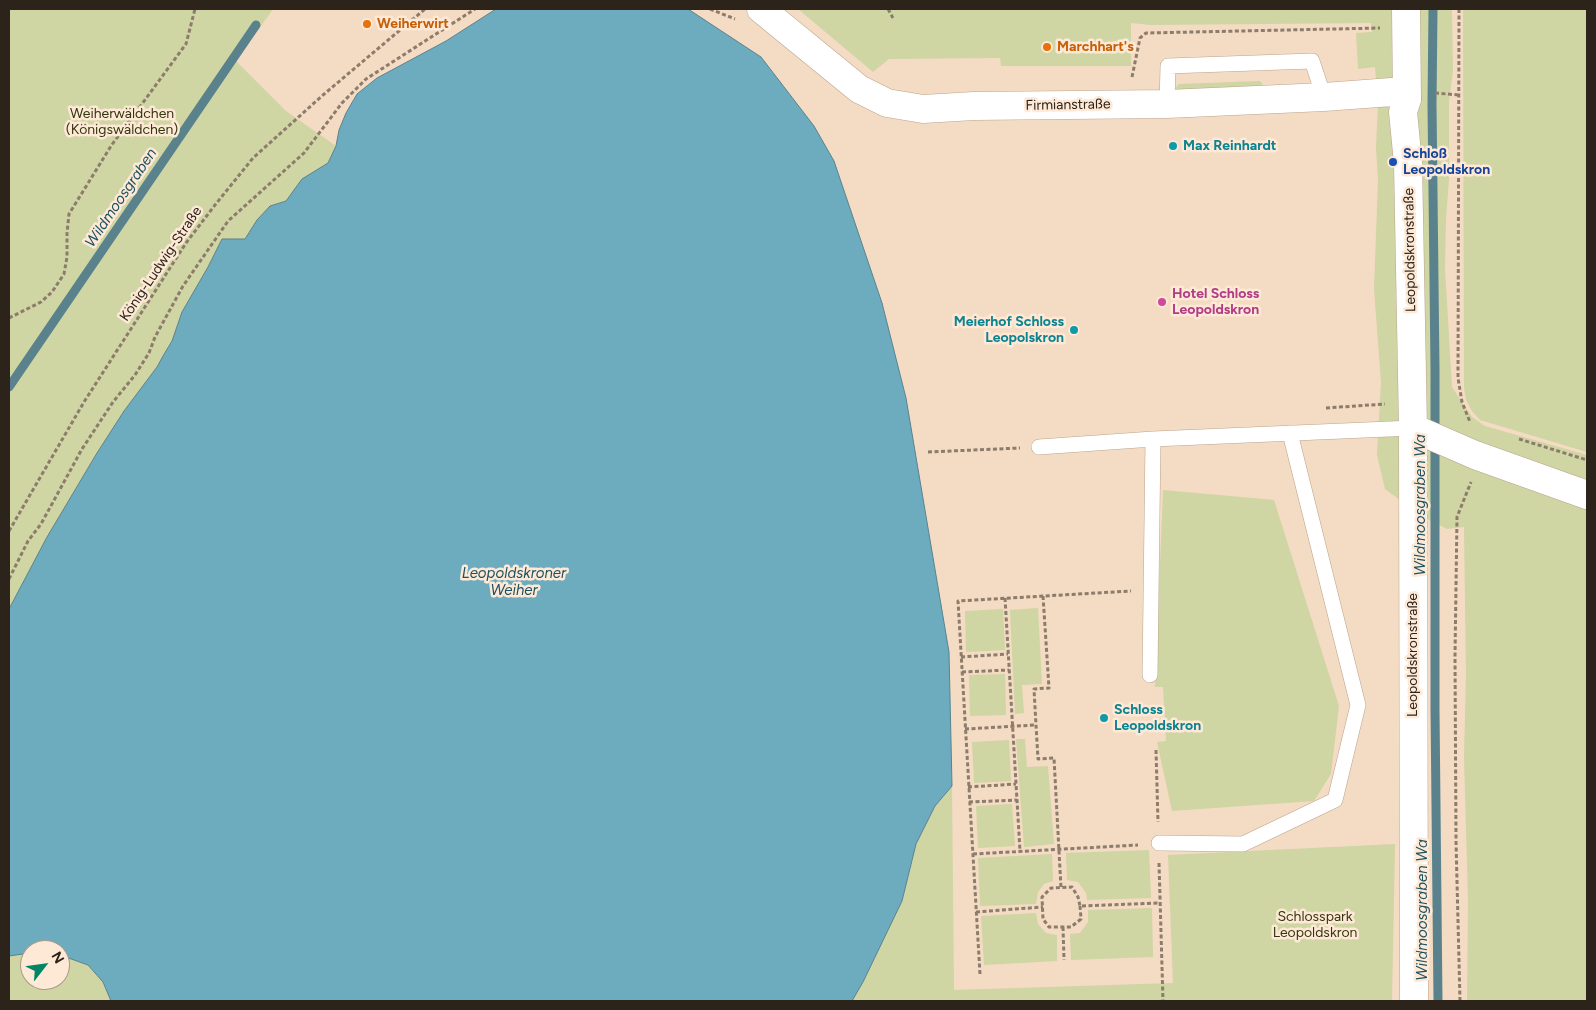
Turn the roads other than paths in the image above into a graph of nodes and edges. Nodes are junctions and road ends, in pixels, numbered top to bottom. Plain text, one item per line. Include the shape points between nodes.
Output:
1 (761, 9) edge
2 (1397, 18) edge
3 (1324, 97) junction
4 (1406, 99) junction
5 (1166, 104) junction
6 (1418, 430) junction
7 (1290, 433) junction
8 (1153, 439) junction
9 (1039, 447) road end
10 (1587, 495) edge
11 (1150, 675) dead end
12 (1158, 843) road end
13 (1414, 1001) edge

1 - 5 street, Firmianstraße via 859,89 887,103 923,109
2 - 4 street, Leopoldskronstraße
3 - 4 street, Firmianstraße via 1392,92
3 - 5 street, Firmianstraße
3 - 5 lane via 1312,61 1168,66
4 - 6 street, Leopoldskronstraße via 1403,112 1408,163
6 - 7 lane
6 - 10 street via 1475,456
6 - 13 street, Leopoldskronstraße
7 - 8 lane
7 - 12 lane via 1358,705 1335,800 1243,844
8 - 9 lane
8 - 11 lane

